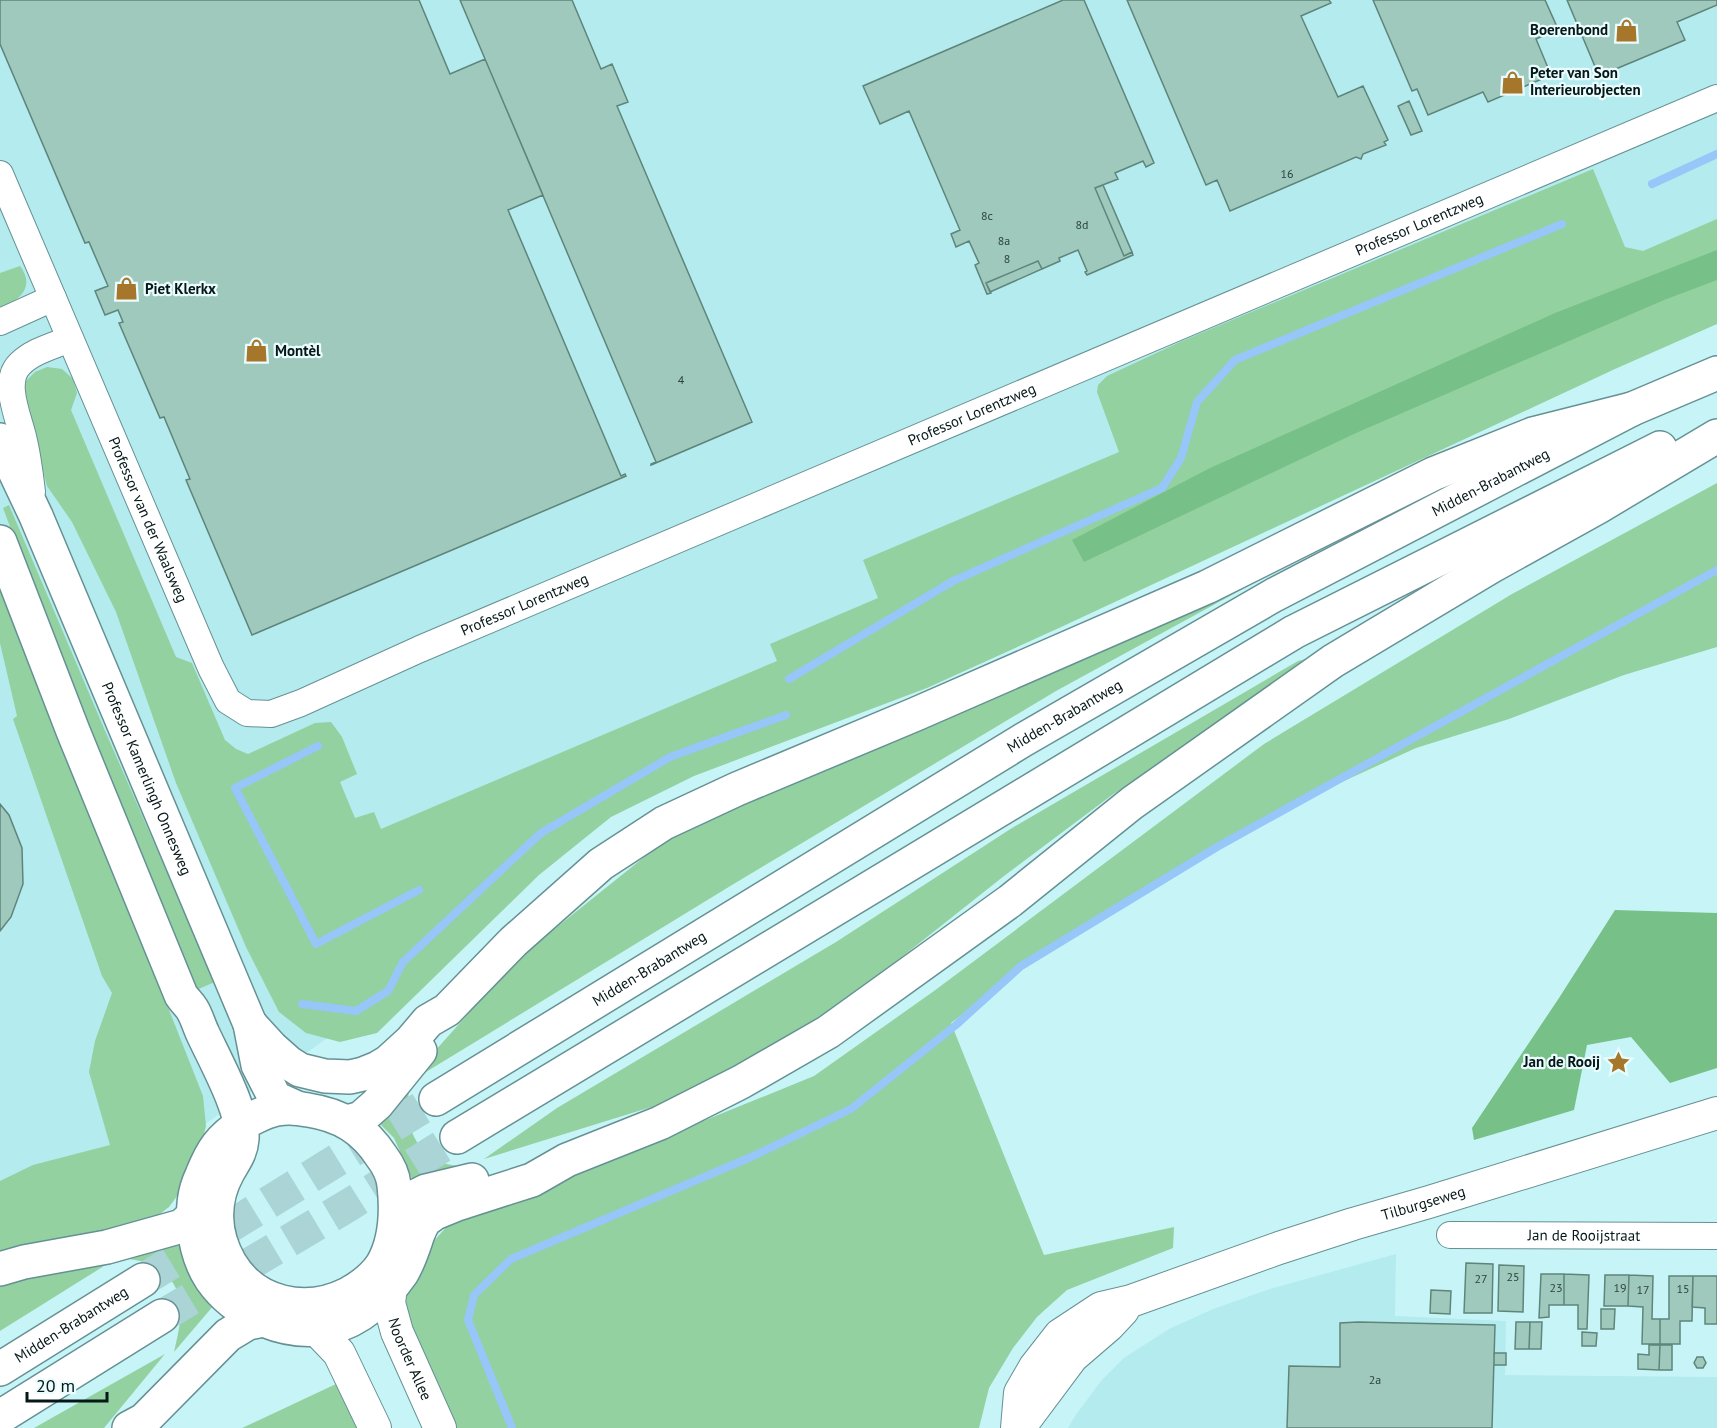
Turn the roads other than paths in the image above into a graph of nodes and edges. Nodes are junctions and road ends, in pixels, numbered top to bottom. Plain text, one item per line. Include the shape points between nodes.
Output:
1 (1717, 98) edge
2 (0, 174) edge
3 (52, 298) junction
4 (0, 322) edge
5 (70, 339) junction
6 (1717, 373) edge
7 (1632, 409) junction
8 (1717, 422) edge
9 (1717, 436) edge
10 (0, 440) edge
11 (36, 516) junction
12 (0, 542) edge
13 (228, 701) joint
14 (447, 1010) junction
15 (250, 1024) junction
16 (436, 1099) tunnel mouth
17 (297, 1108) junction
18 (1717, 1113) edge
19 (347, 1122) junction
20 (230, 1134) junction
21 (457, 1137) tunnel mouth
22 (194, 1215) junction
23 (407, 1226) junction
24 (1450, 1235) dead end
25 (1717, 1236) edge
26 (0, 1269) edge
27 (143, 1280) tunnel mouth
28 (377, 1292) junction
29 (254, 1306) junction
30 (162, 1316) tunnel mouth
31 (316, 1329) junction
32 (0, 1369) edge
33 (0, 1417) edge
34 (129, 1428) edge
35 (375, 1428) edge
36 (424, 1428) edge
37 (440, 1428) edge
38 (1018, 1428) edge

1 - 13 street, Professor Lorentzweg via 431,644 301,703 271,714 247,713
2 - 3 street, Professor van der Waalsweg
3 - 4 street
3 - 5 street, Professor van der Waalsweg
5 - 11 street via 32,355 13,376 12,394 24,439
5 - 13 street, Professor van der Waalsweg
6 - 7 main road, Midden-Brabantweg
7 - 14 main road via 1533,434 1433,474 1208,587 664,824 602,864 513,942
7 - 16 main road, Midden-Brabantweg via 1254,606 1023,740
8 - 21 main road via 1294,632
9 - 23 main road via 1333,661 1132,802 1010,902 828,1032 660,1123 567,1160 532,1180 457,1204
10 - 11 main road, Professor Kamerlingh Onnesweg
11 - 15 main road, Professor Kamerlingh Onnesweg
12 - 20 main road via 181,995 193,1010 226,1084
14 - 15 main road via 428,1021 388,1062 351,1077 300,1070
14 - 19 main road via 439,1028 377,1104 361,1118
15 - 17 main road, Professor Kamerlingh Onnesweg via 258,1065 275,1098
17 - 19 main road
17 - 20 main road via 258,1115
18 - 38 street, Tilburgseweg via 1353,1224 1131,1301 1072,1358
19 - 23 main road via 373,1144 388,1167
20 - 22 main road via 213,1152 198,1184
20 - 29 main road via 241,1148 219,1194 216,1224 234,1269 252,1289
22 - 26 main road via 182,1226 107,1247
22 - 29 main road via 196,1242 206,1271 221,1291
23 - 28 main road via 406,1265
24 - 25 street, Jan de Rooijstraat
27 - 32 main road, Midden-Brabantweg
28 - 29 main road via 354,1291 306,1305
28 - 31 main road via 343,1323
28 - 36 street, Noorder Allee via 372,1317
28 - 37 street, Noorder Allee via 389,1303 397,1332
29 - 31 main road via 289,1328
29 - 34 main road via 248,1323 228,1335 144,1420
30 - 33 main road
31 - 35 street via 339,1353

